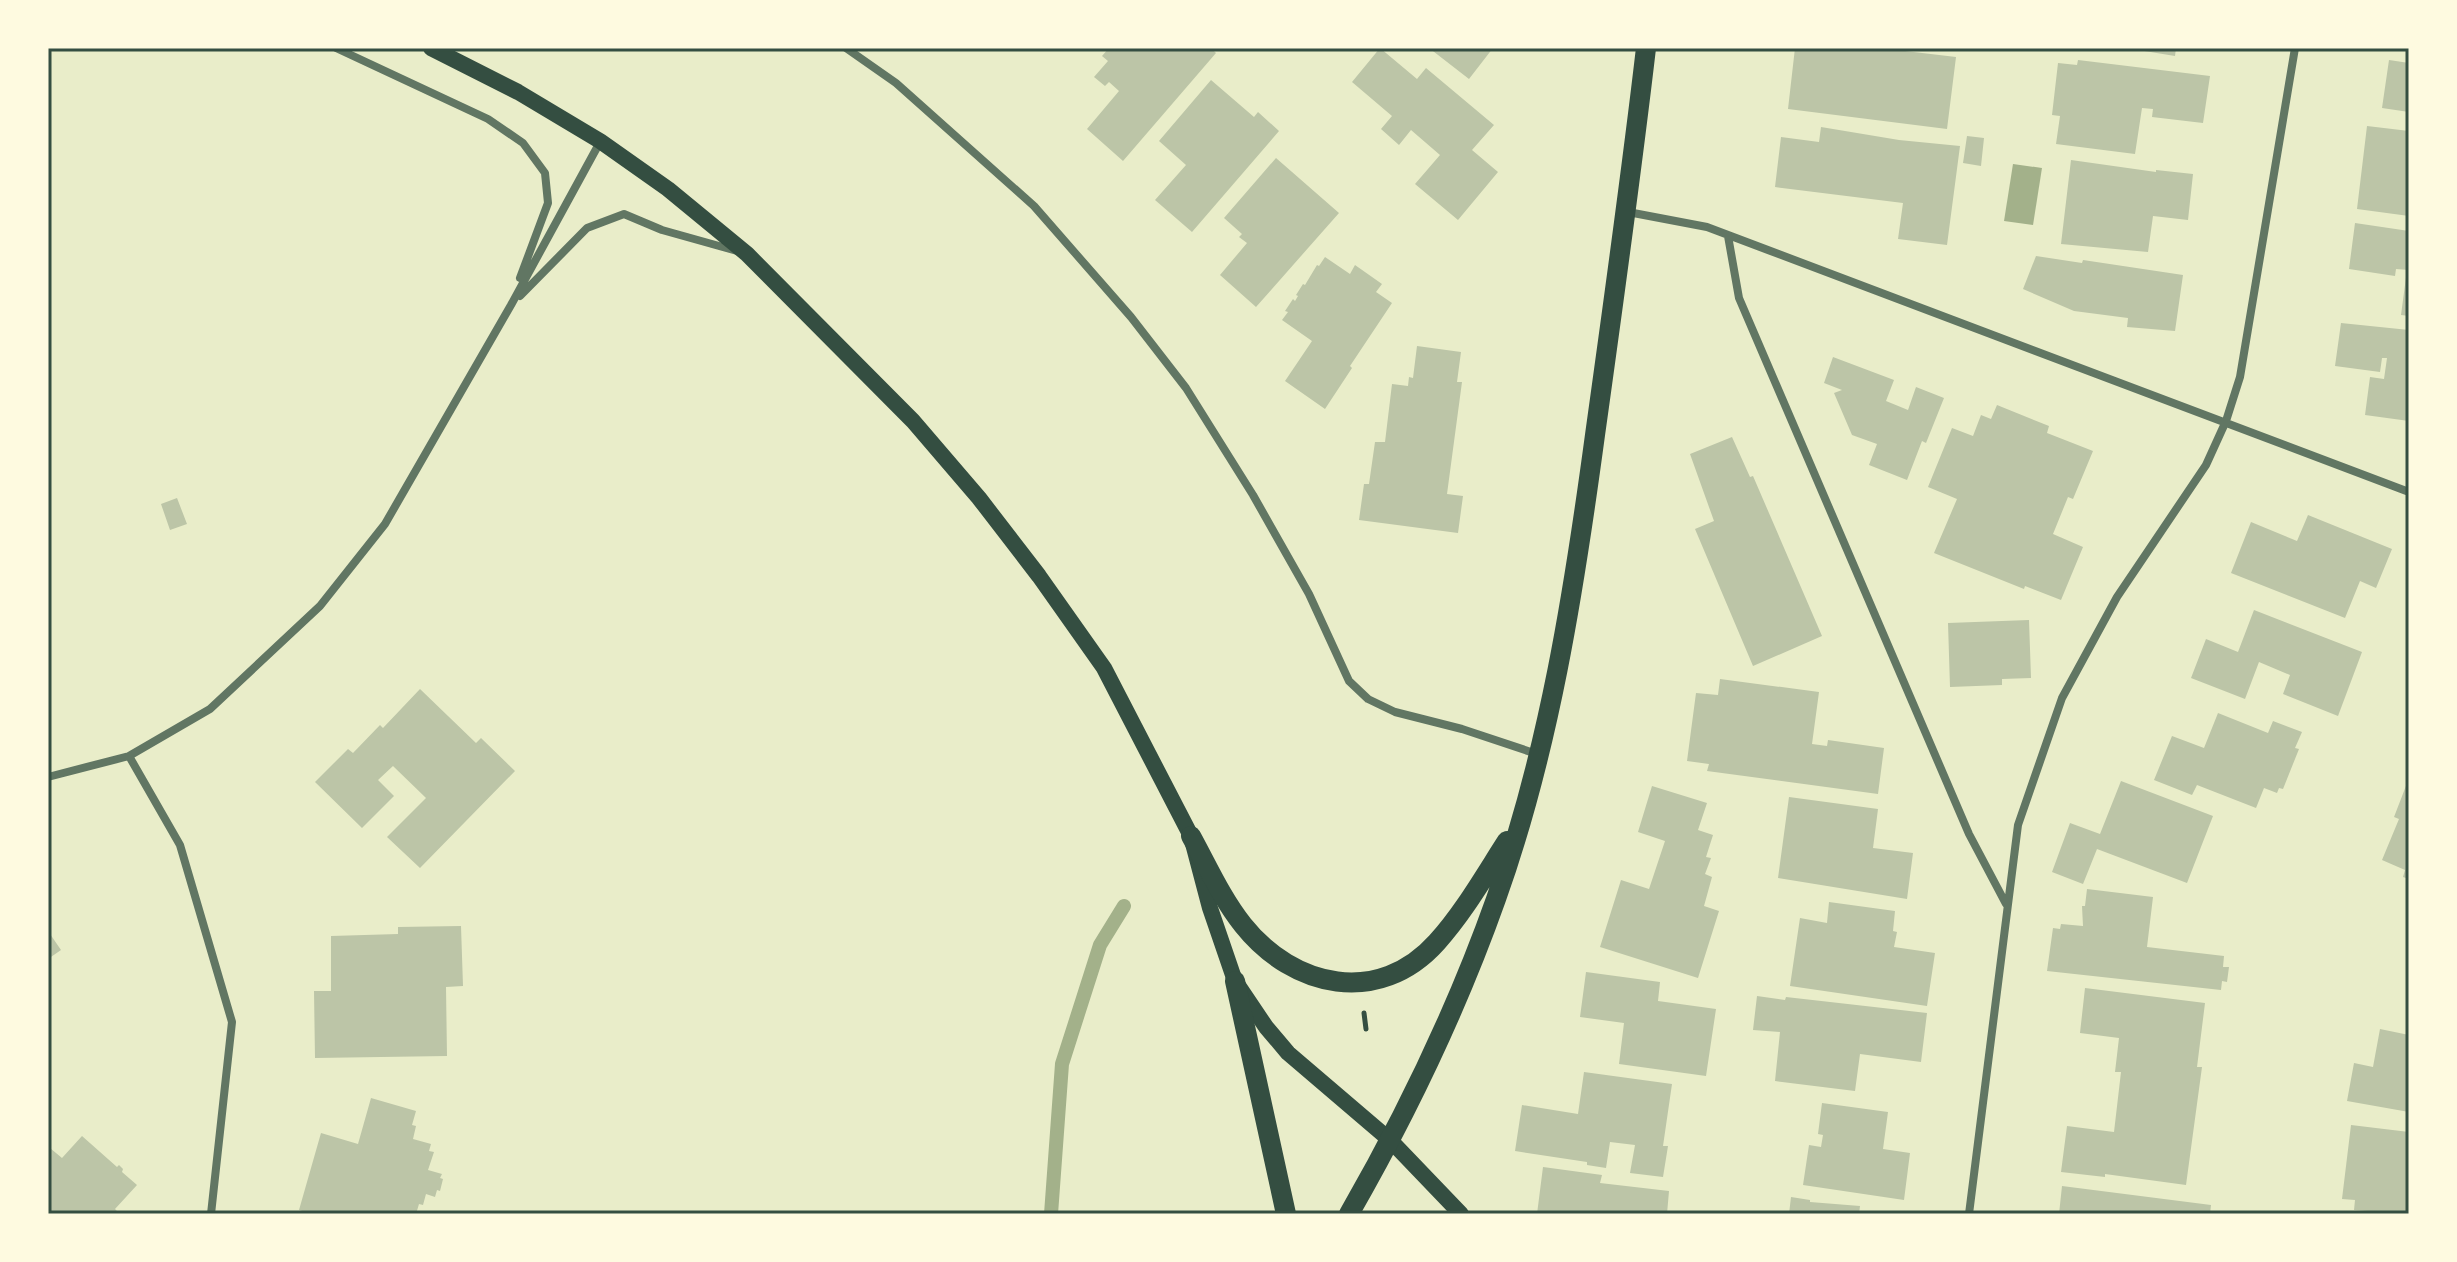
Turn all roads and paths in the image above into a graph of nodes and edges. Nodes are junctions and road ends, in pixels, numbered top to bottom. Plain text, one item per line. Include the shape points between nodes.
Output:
1 (336, 48) edge
2 (431, 48) edge
3 (846, 48) edge
4 (1646, 48) edge
5 (2295, 48) edge
6 (600, 141) junction
7 (1627, 212) junction
8 (1728, 236) junction
9 (747, 254) junction
10 (511, 305) junction
11 (2226, 421) junction
12 (2409, 492) edge
13 (1539, 755) junction
14 (129, 756) junction
15 (48, 777) edge
16 (1519, 821) junction
17 (1191, 836) junction
18 (2007, 905) junction
19 (1235, 981) junction
20 (1363, 1008) dead end
21 (1366, 1029) dead end
22 (1391, 1141) junction
23 (211, 1214) edge
24 (1286, 1214) edge
25 (1349, 1214) edge
26 (1461, 1214) edge
27 (1969, 1214) edge

1 - 10 street via 488,119 523,143 545,173 548,203
2 - 6 main road
3 - 13 street via 896,83 1034,206 1131,317 1186,388 1253,495 1309,594 1349,681 1368,699 1395,712
4 - 7 main road
5 - 11 street via 2240,377
6 - 9 main road
6 - 10 street
7 - 8 street
7 - 13 main road via 1579,553
8 - 11 street
8 - 18 street via 1739,298 1969,834
9 - 10 street via 624,214 587,228
9 - 17 main road via 913,421 1039,576 1104,668
10 - 14 street via 385,524 320,606 210,709
11 - 12 street
11 - 18 street via 2206,465 2117,597 2062,698 2018,825
13 - 16 main road
14 - 15 street
14 - 23 street via 180,845 232,1022
16 - 17 main road via 1436,943 1398,974 1361,983 1303,974 1272,955 1242,924
16 - 22 main road via 1497,898 1447,1025
17 - 19 main road
18 - 27 street
19 - 22 main road via 1288,1053
19 - 24 main road
20 - 21 path
22 - 25 main road
22 - 26 main road

